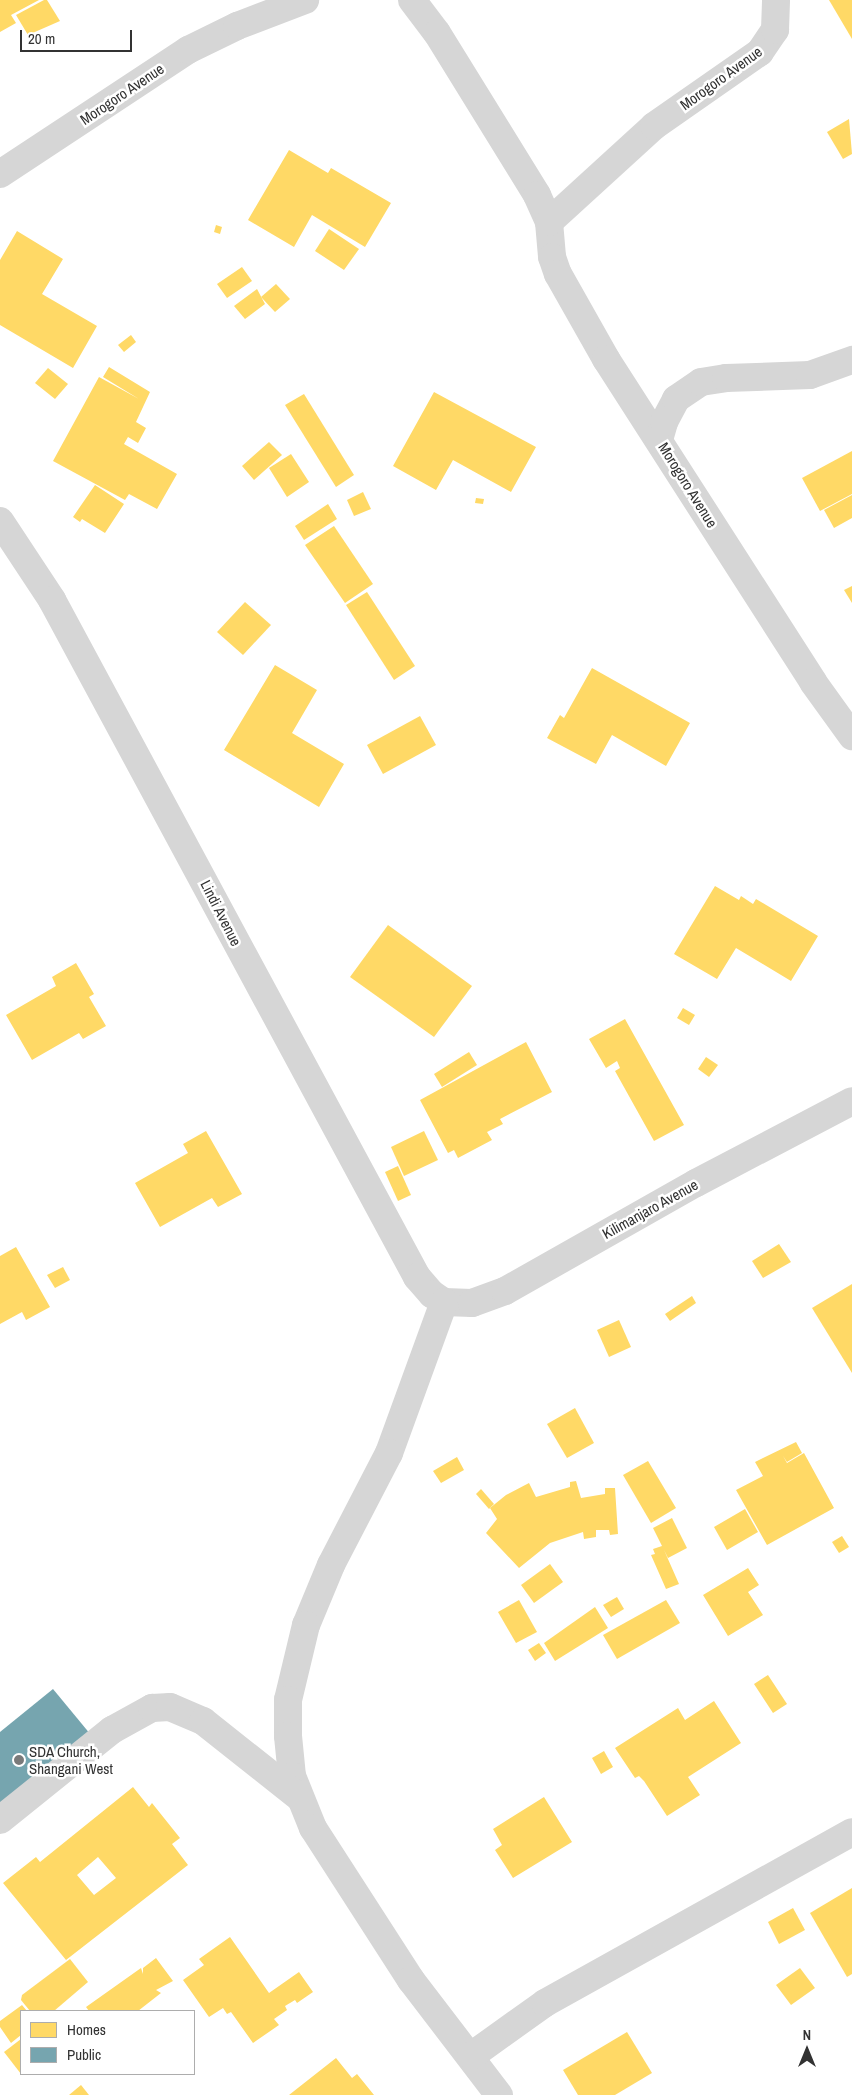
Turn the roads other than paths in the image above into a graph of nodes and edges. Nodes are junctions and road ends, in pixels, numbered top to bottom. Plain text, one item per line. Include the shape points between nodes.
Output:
1 (305, 0) edge
2 (412, 0) edge
3 (776, 0) edge
4 (0, 174) edge
5 (548, 222) junction
6 (852, 360) edge
7 (659, 440) junction
8 (0, 521) edge
9 (852, 736) edge
10 (852, 1101) edge
11 (444, 1302) junction
12 (300, 1798) junction
13 (0, 1820) edge
14 (852, 1832) edge
15 (471, 2056) junction
16 (499, 2095) edge

1 - 4 street, Morogoro Avenue via 237,26 188,50
2 - 5 street, Morogoro Avenue via 518,161
3 - 5 street, Morogoro Avenue via 775,30 760,52 654,126
5 - 7 street, Morogoro Avenue via 552,257 565,289
6 - 7 street via 810,375 701,382 676,398
7 - 9 street, Morogoro Avenue via 813,682
8 - 11 street, Lindi Avenue via 52,600 417,1277
10 - 11 street, Kilimanjaro Avenue via 696,1183 505,1291 472,1304
11 - 12 street via 389,1453 331,1565 306,1625 292,1675 287,1715 292,1776
12 - 13 street via 202,1721 170,1707 152,1708 112,1730
12 - 15 street via 313,1828 410,1980
14 - 15 street via 546,2003
15 - 16 street

